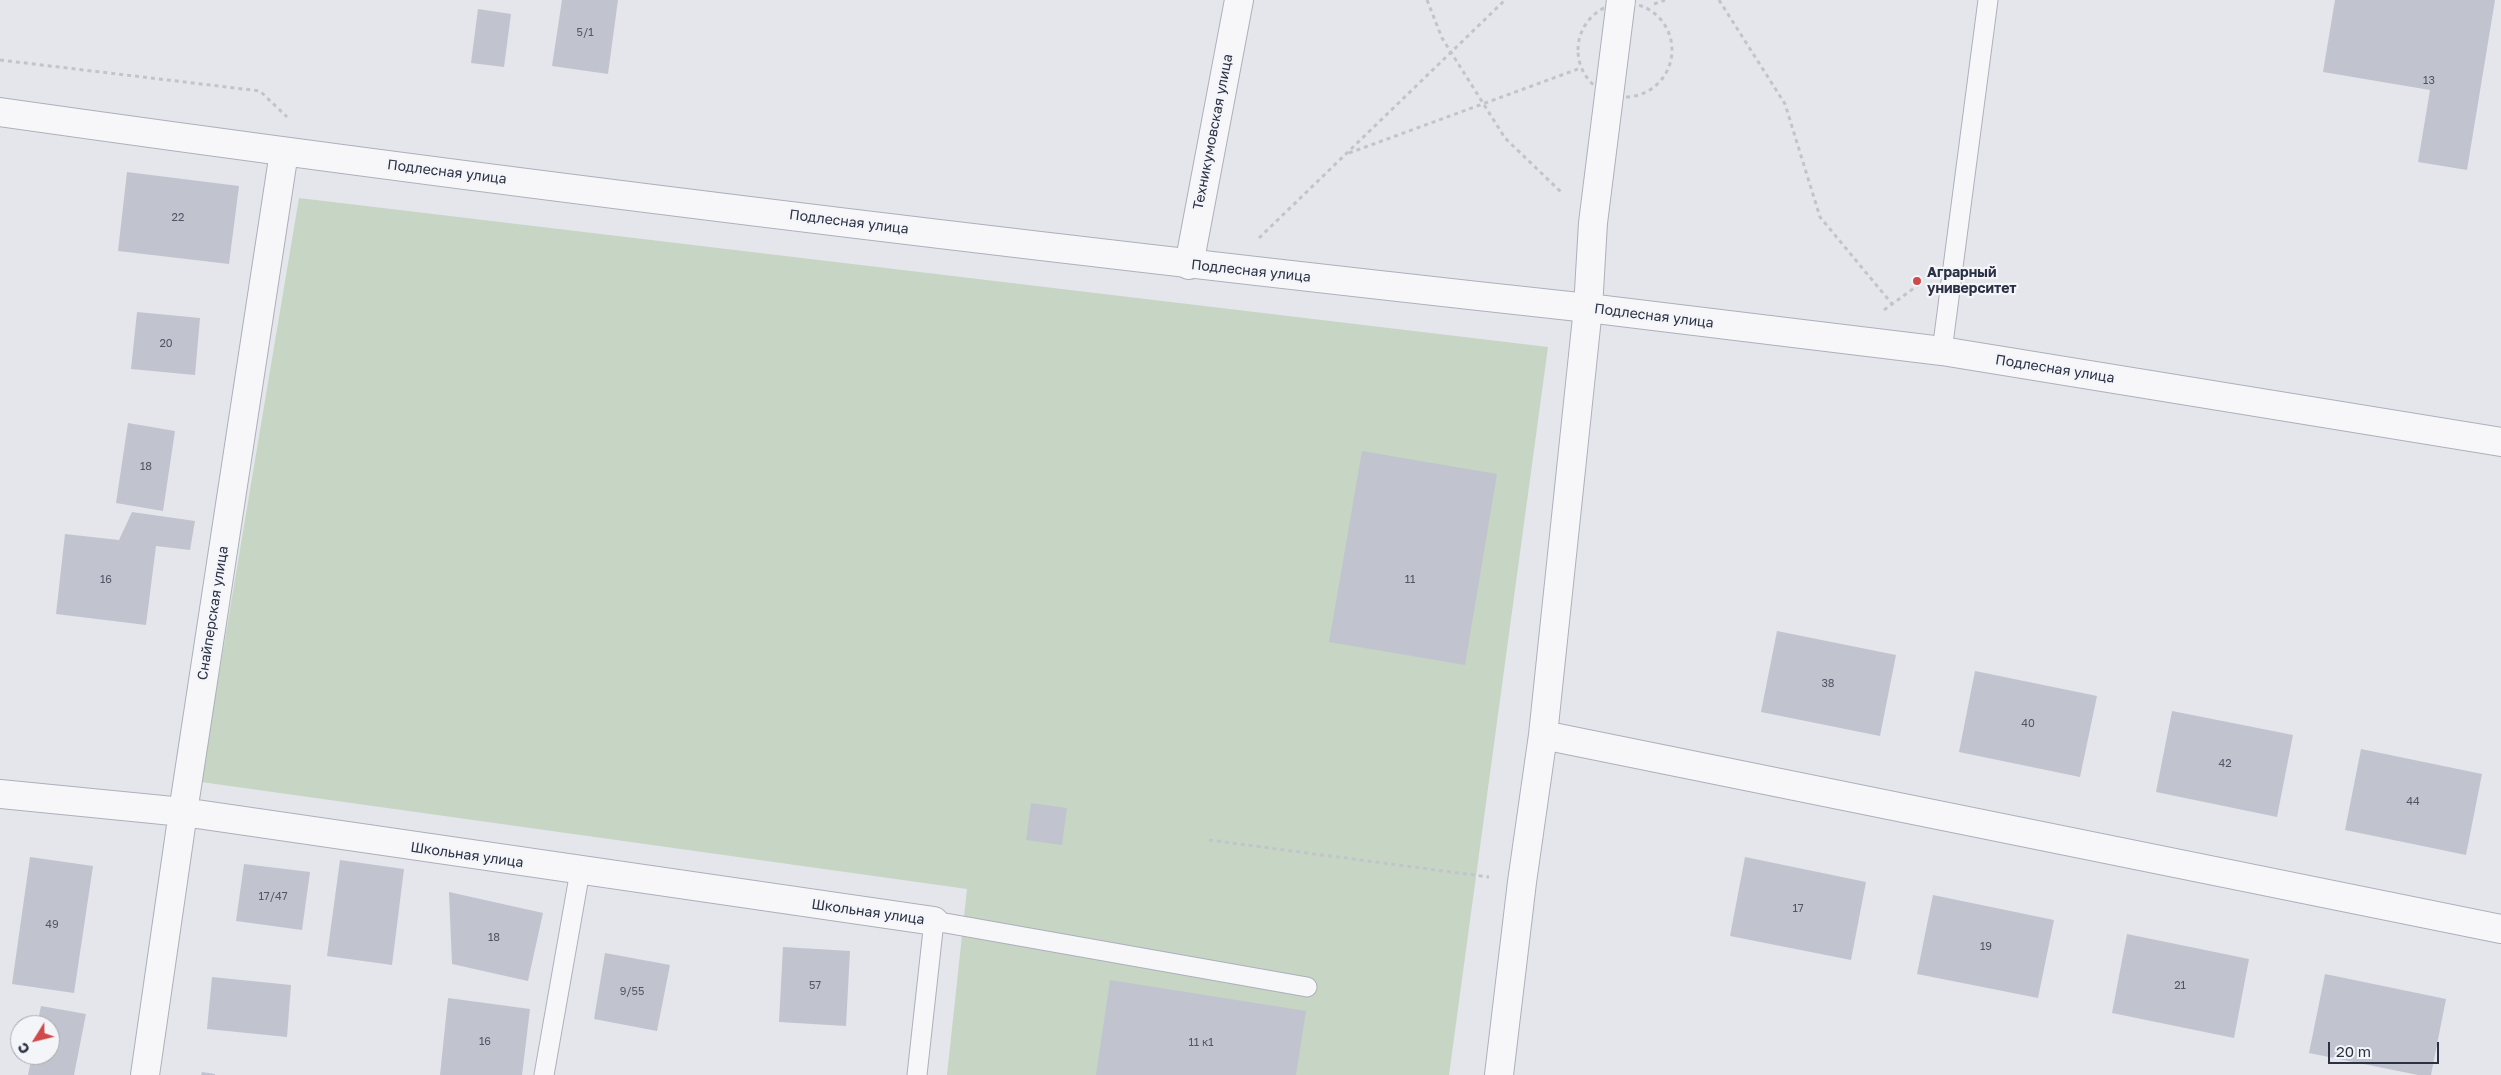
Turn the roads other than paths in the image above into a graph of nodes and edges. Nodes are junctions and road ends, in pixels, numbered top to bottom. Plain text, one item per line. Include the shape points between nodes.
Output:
1 (1239, 0) edge
2 (1621, 0) edge
3 (1988, 0) edge
4 (0, 112) edge
5 (284, 152) junction
6 (1189, 264) junction
7 (1588, 308) junction
8 (1942, 351) junction
9 (2501, 442) edge
10 (1543, 735) junction
11 (0, 794) edge
12 (183, 812) junction
13 (580, 872) junction
14 (934, 921) junction
15 (2501, 928) edge
16 (1307, 987) dead end
17 (145, 1075) edge
18 (544, 1075) edge
19 (917, 1075) edge
20 (1499, 1075) edge

1 - 6 street, Техникумовская улица
2 - 7 street via 1593,223
3 - 8 lane
4 - 5 street, Подлесная улица
5 - 6 street, Подлесная улица
5 - 12 street, Снайперская улица
6 - 7 street, Подлесная улица
7 - 8 street, Подлесная улица
7 - 10 street
8 - 9 street, Подлесная улица
10 - 15 street
10 - 20 street
11 - 12 street, Школьная улица
12 - 13 street, Школьная улица
12 - 17 street, Снайперская улица
13 - 14 street, Школьная улица
13 - 18 lane
14 - 16 lane
14 - 19 lane

